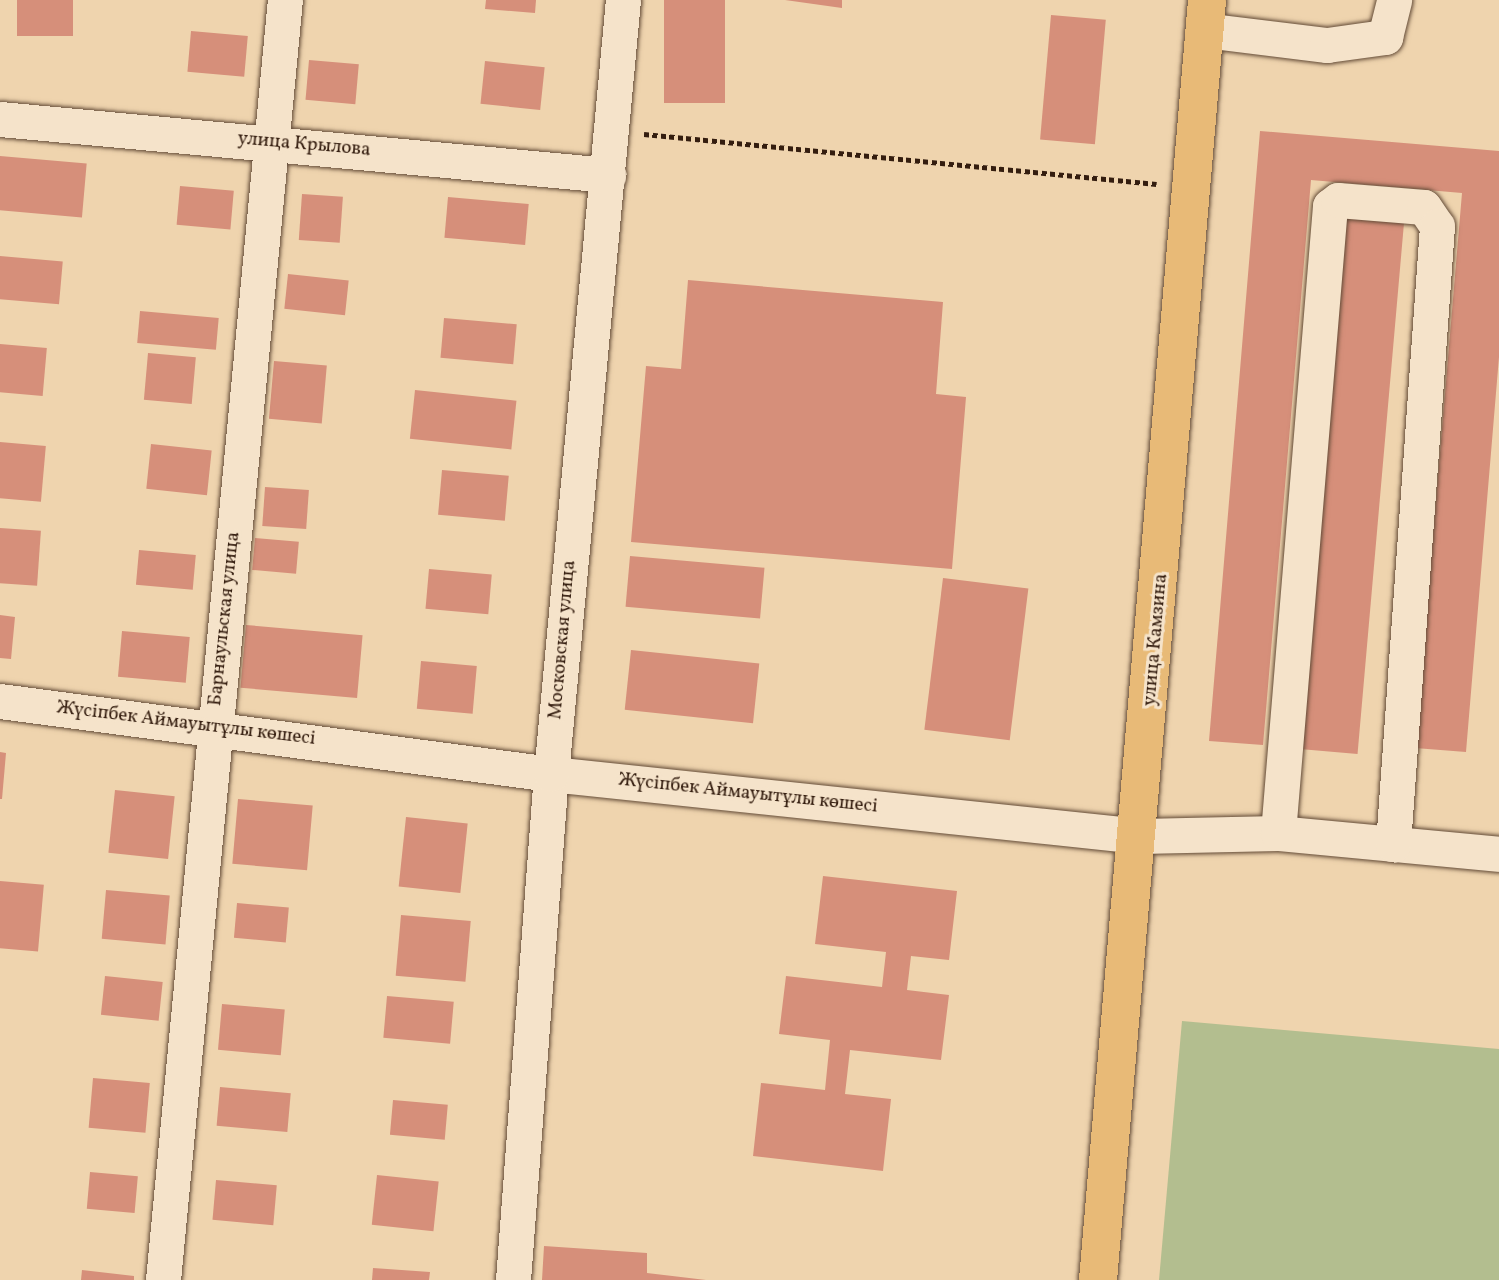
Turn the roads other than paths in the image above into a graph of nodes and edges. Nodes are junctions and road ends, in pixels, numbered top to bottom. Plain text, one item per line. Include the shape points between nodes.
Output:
1 (285, 0) edge
2 (623, 0) edge
3 (1394, 0) edge
4 (1205, 15) edge
5 (0, 119) edge
6 (273, 142) junction
7 (608, 175) junction
8 (0, 701) edge
9 (214, 727) junction
10 (551, 774) junction
11 (1278, 833) junction
12 (1140, 835) junction
13 (1394, 844) junction
14 (1499, 854) edge
15 (163, 1280) edge
16 (513, 1280) edge
17 (1098, 1280) edge

1 - 6 street, Барнаульская улица
2 - 7 street, Московская улица
3 - 4 street via 1385,37 1327,45
4 - 12 main road, улица Камзина
5 - 6 street, улица Крылова
6 - 7 street, улица Крылова
6 - 9 street, Барнаульская улица
7 - 10 street, Московская улица
8 - 9 street, Жүсіпбек Аймауытұлы көшесі
9 - 10 street, Жүсіпбек Аймауытұлы көшесі
9 - 15 street, Барнаульская улица
10 - 12 street, Жүсіпбек Аймауытұлы көшесі
10 - 16 street, Московская улица
11 - 12 street, Жүсіпбек Аймауытұлы көшесі
11 - 13 street, Жүсіпбек Аймауытұлы көшесі
11 - 13 street via 1330,205 1338,200 1424,207 1437,226
12 - 17 main road, улица Камзина
13 - 14 street, Жүсіпбек Аймауытұлы көшесі

